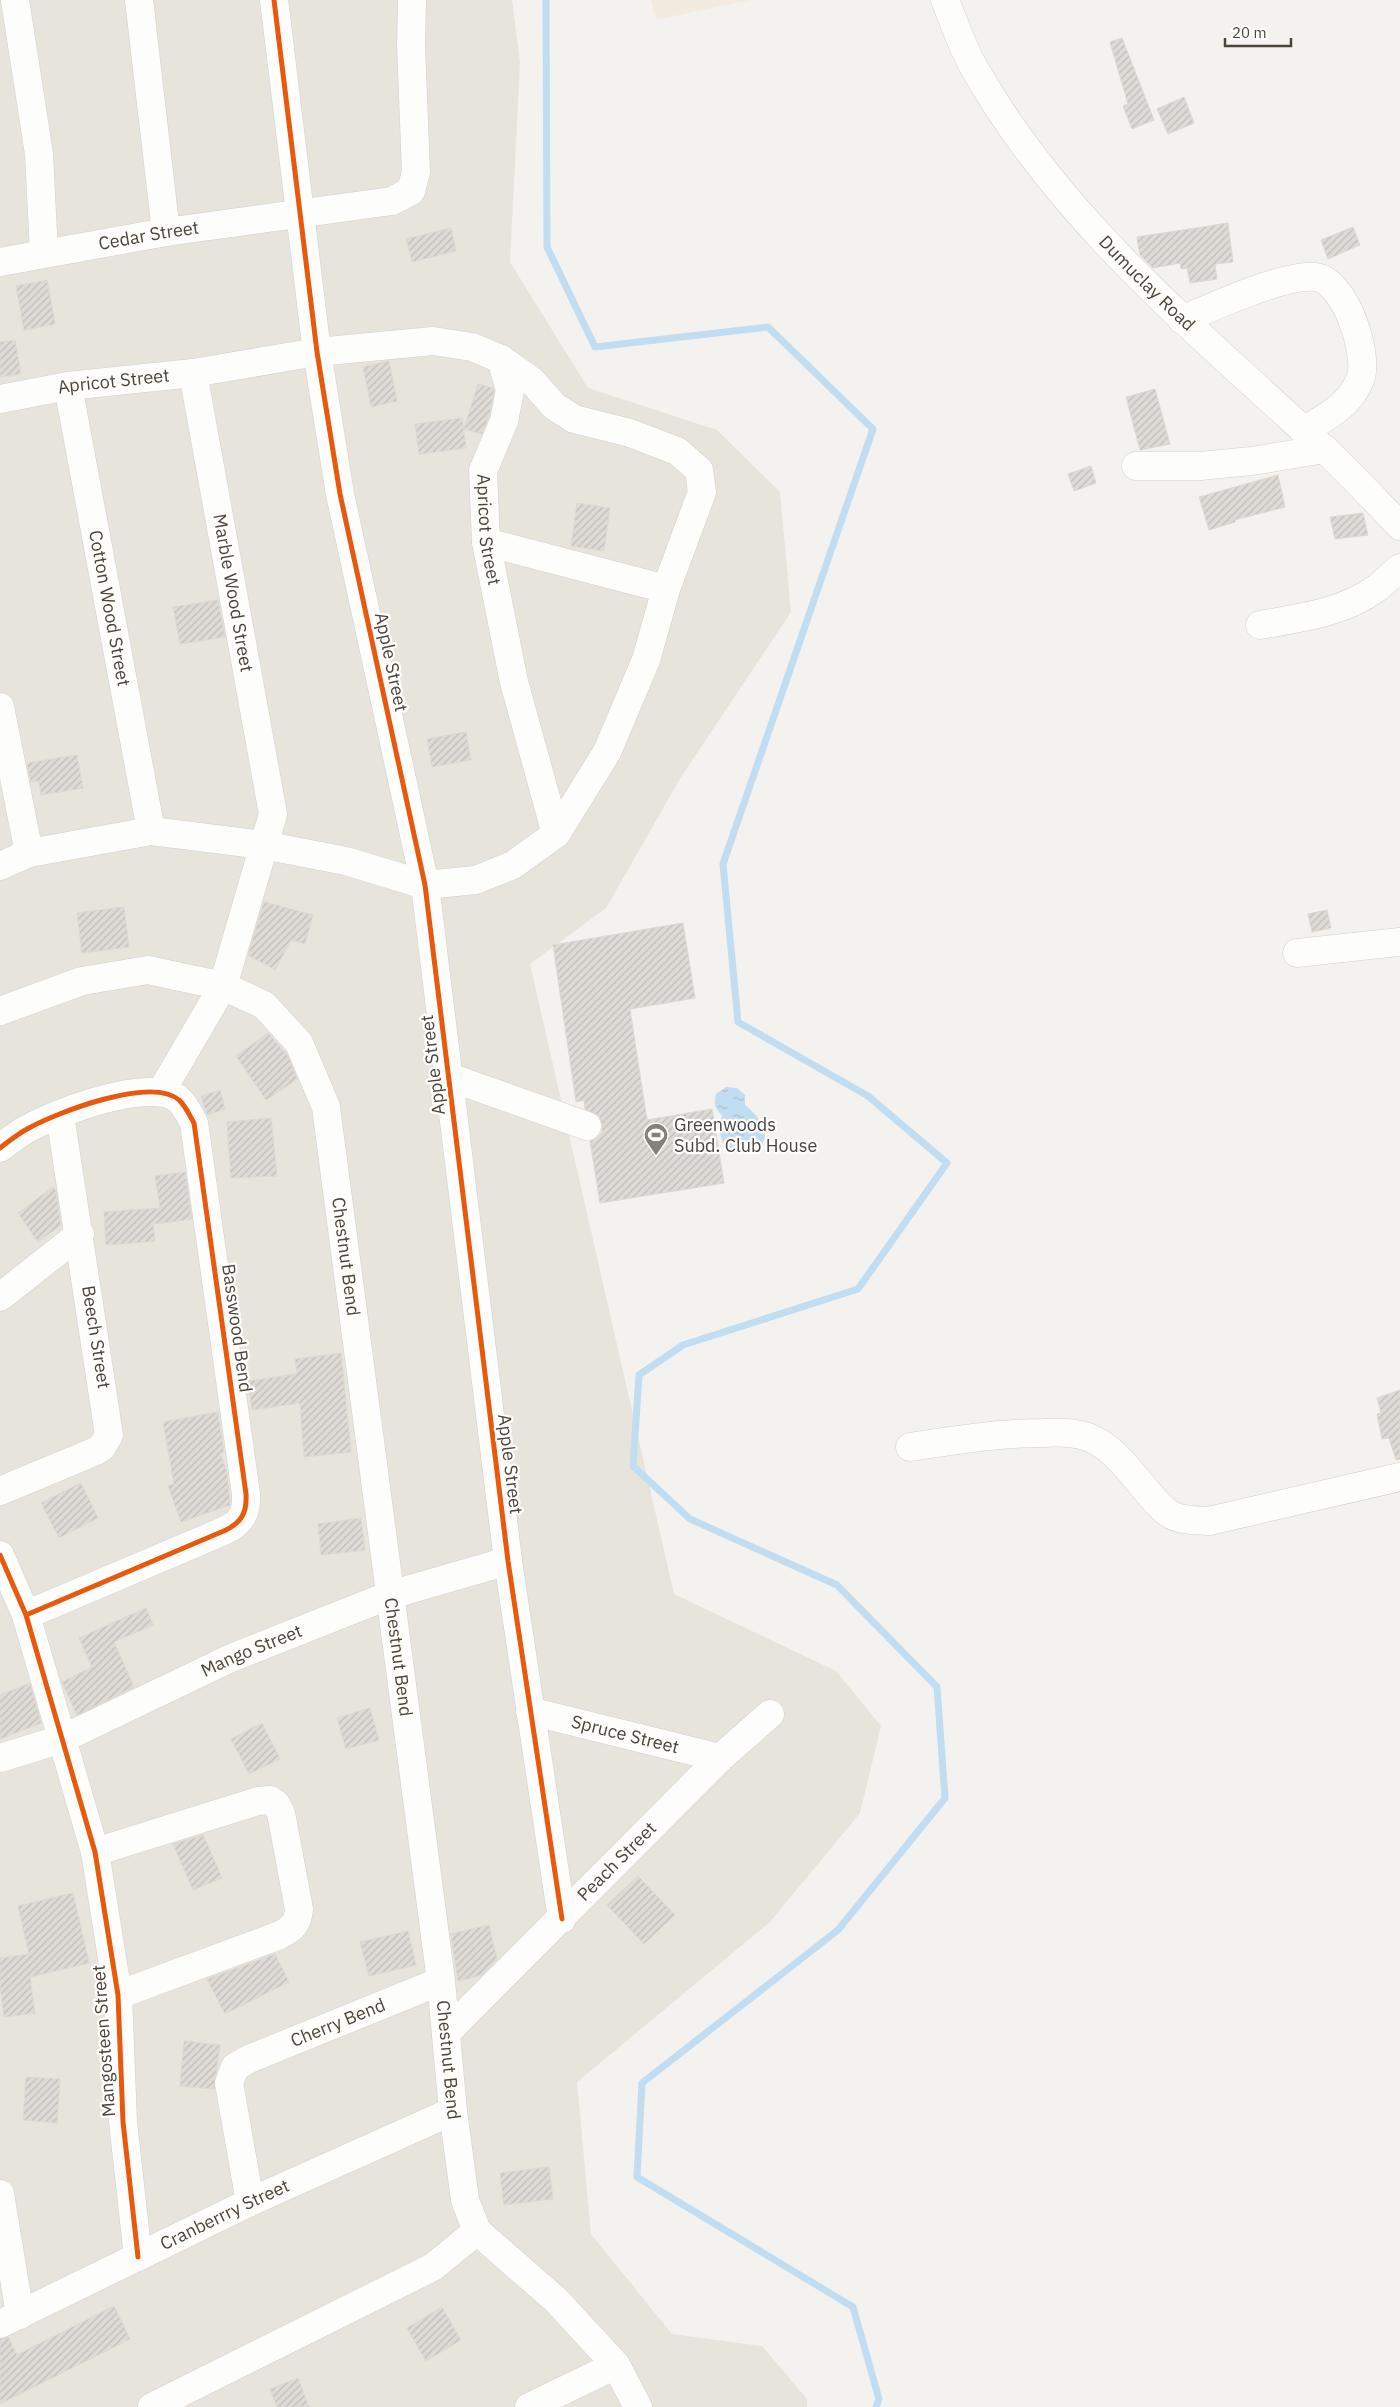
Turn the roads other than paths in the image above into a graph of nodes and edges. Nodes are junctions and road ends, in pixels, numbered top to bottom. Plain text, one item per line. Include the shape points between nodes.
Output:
1 (15, 0) edge
2 (139, 0) edge
3 (274, 0) edge
4 (412, 0) edge
5 (945, 0) edge
6 (299, 214) junction
7 (166, 232) junction
8 (44, 253) junction
9 (0, 262) edge
10 (1182, 320) junction
11 (316, 352) junction
12 (500, 359) junction
13 (193, 373) junction
14 (68, 386) junction
15 (0, 398) edge
16 (1304, 431) junction
17 (1325, 449) junction
18 (1136, 466) dead end
19 (1400, 526) edge
20 (486, 542) junction
21 (1400, 568) edge
22 (666, 589) junction
23 (1260, 624) dead end
24 (0, 706) edge
25 (151, 831) junction
26 (556, 834) junction
27 (263, 845) junction
28 (29, 853) junction
29 (0, 866) edge
30 (425, 885) junction
31 (1400, 942) edge
32 (1297, 953) dead end
33 (223, 986) junction
34 (0, 1011) edge
35 (449, 1077) junction
36 (161, 1092) junction
37 (60, 1115) junction
38 (587, 1126) dead end
39 (0, 1148) edge
40 (80, 1234) junction
41 (0, 1296) edge
42 (910, 1447) dead end
43 (1400, 1477) edge
44 (0, 1491) edge
45 (0, 1555) edge
46 (508, 1562) junction
47 (390, 1595) junction
48 (26, 1615) junction
49 (530, 1711) junction
50 (770, 1714) dead end
51 (62, 1738) junction
52 (0, 1758) edge
53 (720, 1758) junction
54 (95, 1852) junction
55 (562, 1919) junction
56 (441, 1981) junction
57 (118, 1995) junction
58 (446, 2033) junction
59 (453, 2111) junction
60 (0, 2194) edge
61 (250, 2202) junction
62 (477, 2231) junction
63 (138, 2257) junction
64 (10, 2319) edge
65 (616, 2365) junction
66 (152, 2407) edge
67 (529, 2407) edge
68 (638, 2407) edge

1 - 8 street via 39,154
2 - 7 street
3 - 6 street, Apple Street
4 - 6 street, Cedar Street via 416,172 411,192 392,201
5 - 10 street, Dumuclay Road via 972,64 1015,134 1083,219
6 - 7 street, Cedar Street
6 - 11 street, Apple Street
7 - 8 street, Cedar Street
8 - 9 street, Cedar Street
10 - 16 street, Dumuclay Road
10 - 16 street via 1283,281 1314,277 1332,286 1349,312 1356,332 1362,356 1361,377 1353,394
11 - 12 street, Apricot Street via 432,341 472,346
11 - 13 street, Apricot Street
11 - 30 street, Apple Street via 340,494
12 - 20 street, Apricot Street via 510,390 504,420 484,471
12 - 22 street via 532,381 554,406 574,419 630,433 677,451 698,470 702,492
13 - 14 street, Apricot Street
13 - 27 street, Marble Wood Street via 273,814
14 - 15 street, Apricot Street
14 - 25 street, Cotton Wood Street
16 - 17 street, Dumuclay Road
17 - 18 street via 1200,466
17 - 19 street, Dumuclay Road
20 - 22 street
20 - 26 street, Apricot Street via 514,682
21 - 23 street via 1378,588 1358,600 1311,616
22 - 26 street via 646,660 607,752
24 - 28 street
25 - 27 street
25 - 28 street
26 - 30 street via 514,865 476,880
27 - 30 street via 346,861
27 - 33 street
28 - 29 street
30 - 35 street, Apple Street
31 - 32 street
33 - 34 street, Chestnut Bend via 148,970 82,982
33 - 36 street
33 - 47 street, Chestnut Bend via 264,1005 299,1043 326,1107
35 - 38 street
35 - 46 street, Apple Street
36 - 37 street via 129,1093
36 - 48 street, Basswood Bend via 179,1100 194,1123 247,1506 236,1525 226,1530
37 - 39 street via 29,1128
37 - 40 street, Beech Street
40 - 41 street
40 - 44 street, Beech Street via 109,1435 96,1451
42 - 43 street via 1006,1433 1072,1432 1106,1447 1169,1513 1188,1520 1209,1521
45 - 48 street, Mangosteen Street
46 - 47 street, Mango Street
46 - 49 street, Apple Street
47 - 51 street, Mango Street via 231,1658
47 - 56 street, Chestnut Bend
48 - 51 street, Mangosteen Street
49 - 53 street, Spruce Street
49 - 55 street, Apple Street
50 - 53 street, Peach Street
51 - 52 street, Mango Street
51 - 54 street, Mangosteen Street
53 - 55 street, Peach Street
54 - 57 street, Mangosteen Street
54 - 57 street via 270,1800 276,1804 283,1823 299,1909 294,1926 280,1935
55 - 58 street, Peach Street
56 - 58 street, Chestnut Bend
56 - 61 street, Cherry Bend via 236,2067 230,2084
57 - 63 street, Mangosteen Street via 123,2122
58 - 59 street, Chestnut Bend
59 - 61 street, Cranberrry Street
59 - 62 street, Chestnut Bend via 465,2200
60 - 64 street
61 - 63 street, Cranberrry Street
62 - 65 street via 556,2300
62 - 66 street via 433,2267
63 - 64 street, Cranberrry Street
65 - 67 street
65 - 68 street

